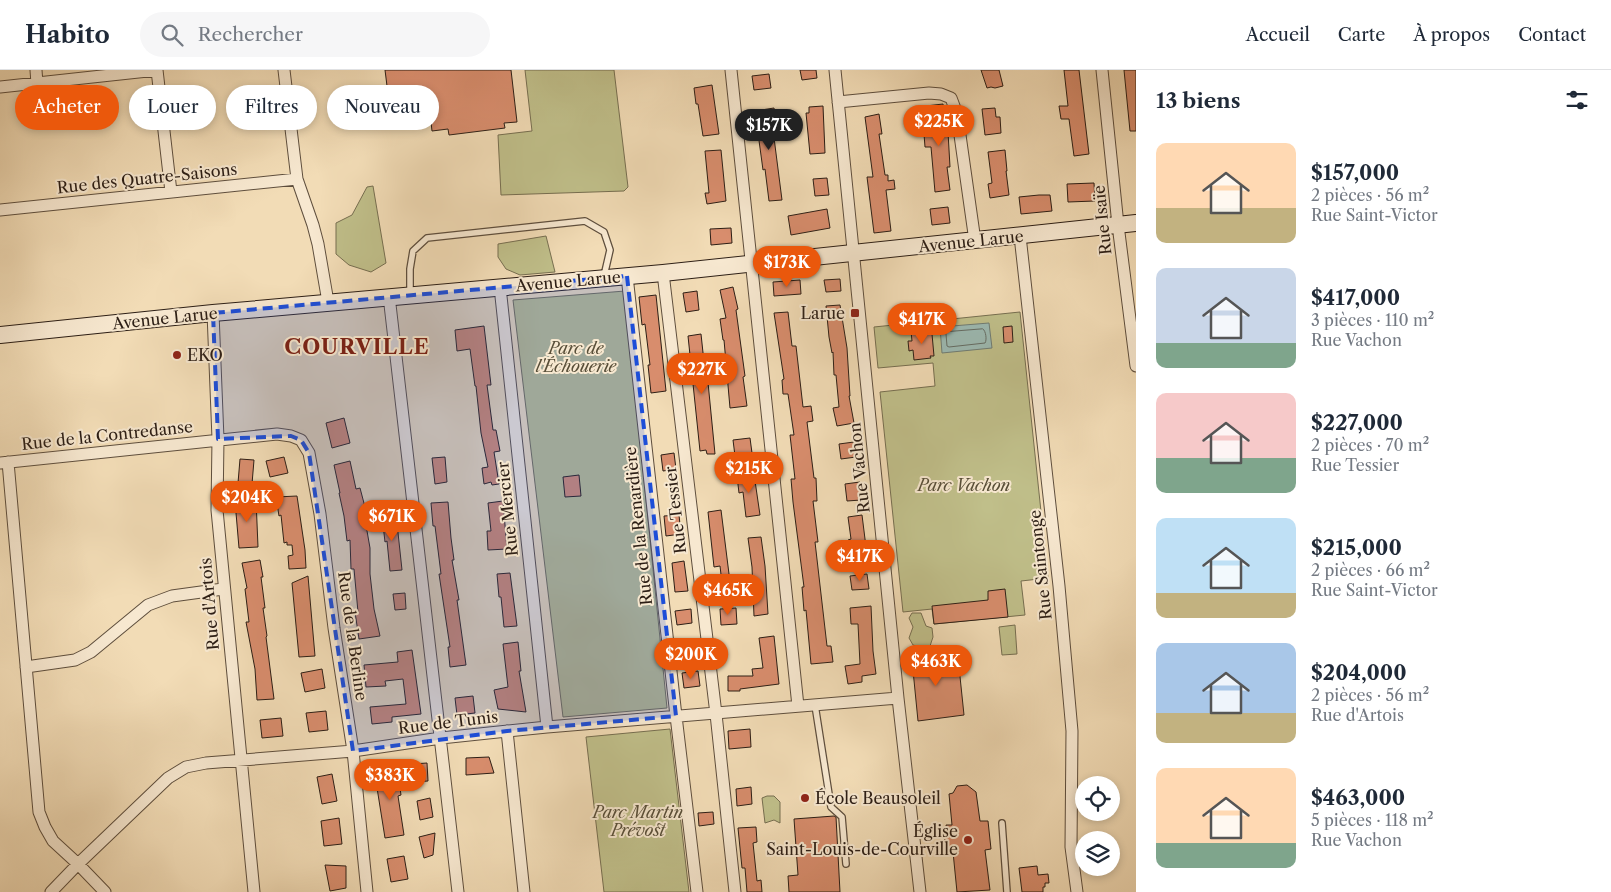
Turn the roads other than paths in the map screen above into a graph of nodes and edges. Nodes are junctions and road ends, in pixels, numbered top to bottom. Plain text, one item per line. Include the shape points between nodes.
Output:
1 (36, 70) edge
2 (157, 70) edge
3 (284, 70) edge
4 (731, 70) edge
5 (835, 70) edge
6 (1102, 70) edge
7 (37, 84) junction
8 (0, 87) edge
9 (838, 102) junction
10 (297, 179) junction
11 (171, 192) junction
12 (0, 210) edge
13 (1136, 223) edge
14 (1118, 225) junction
15 (1020, 236) junction
16 (975, 240) junction
17 (854, 254) junction
18 (751, 264) junction
19 (663, 273) junction
20 (627, 276) junction
21 (603, 278) junction
22 (500, 287) junction
23 (410, 295) junction
24 (390, 296) junction
25 (328, 302) junction
26 (213, 313) junction
27 (0, 335) edge
28 (1136, 366) edge
29 (218, 439) junction
30 (4, 463) edge
31 (223, 589) junction
32 (26, 667) junction
33 (898, 698) junction
34 (815, 705) junction
35 (798, 706) junction
36 (716, 714) junction
37 (676, 716) junction
38 (547, 727) junction
39 (507, 731) junction
40 (441, 738) junction
41 (353, 751) junction
42 (240, 761) junction
43 (1002, 823) dead end
44 (78, 864) junction
45 (846, 864) dead end
46 (51, 892) edge
47 (105, 892) edge
48 (254, 892) edge
49 (367, 892) edge
50 (458, 892) edge
51 (524, 892) edge
52 (697, 892) edge
53 (735, 892) edge
54 (920, 892) edge
55 (1007, 892) edge
56 (1077, 892) edge

1 - 7 street
2 - 7 street
2 - 11 street
3 - 10 street
4 - 18 street
5 - 9 street, Rue Vachon
6 - 14 street, Rue Isaïe
7 - 8 street
9 - 16 street via 929,93 951,98 957,114
9 - 17 street, Rue Vachon
10 - 11 street, Rue des Quatre-Saisons
10 - 25 street via 318,244
11 - 12 street, Rue des Quatre-Saisons
13 - 14 street, Avenue Larue
14 - 15 street, Avenue Larue
14 - 28 street, Rue Isaïe
15 - 16 street, Avenue Larue
15 - 56 street, Rue Saintonge via 1072,731 1071,847
16 - 17 street, Avenue Larue
17 - 18 street, Avenue Larue
17 - 33 street, Rue Vachon
18 - 19 street, Avenue Larue
18 - 35 street
19 - 20 street, Avenue Larue
19 - 36 street, Rue Tessier
20 - 21 street, Avenue Larue
20 - 37 street, Rue de la Renardière
21 - 22 street, Avenue Larue
21 - 23 lane via 610,250 604,232 585,221 427,238 413,251
22 - 23 street, Avenue Larue
22 - 38 street, Rue Mercier
23 - 24 street, Avenue Larue
24 - 25 street, Avenue Larue
24 - 40 street
25 - 26 street, Avenue Larue
26 - 27 street, Avenue Larue
26 - 29 street, Rue d'Artois
29 - 30 street, Rue de la Contredanse
29 - 31 street, Rue d'Artois via 217,510
29 - 41 street, Rue de la Berline via 277,434 290,436 301,440 309,453
30 - 32 street
31 - 32 street via 172,596 148,605 90,652 75,660
31 - 42 street, Rue d'Artois
32 - 44 street via 39,812 53,841
33 - 34 street, Rue de Tunis
33 - 54 street, Rue Vachon
34 - 35 street, Rue de Tunis
34 - 45 lane via 831,807 842,817
35 - 36 street, Rue de Tunis
36 - 37 street, Rue de Tunis
36 - 53 street, Rue Tessier
37 - 38 street, Rue de Tunis
37 - 52 street, Rue de la Renardière
38 - 39 street, Rue de Tunis
39 - 40 street, Rue de Tunis
39 - 51 street
40 - 41 street, Rue de Tunis
40 - 50 street
41 - 42 street, Rue de Tunis
41 - 49 street, Rue de la Berline
42 - 44 street, Rue de Tunis via 186,767 168,778
42 - 48 street, Rue d'Artois
43 - 55 lane
44 - 46 street, Rue de Tunis
44 - 47 street

